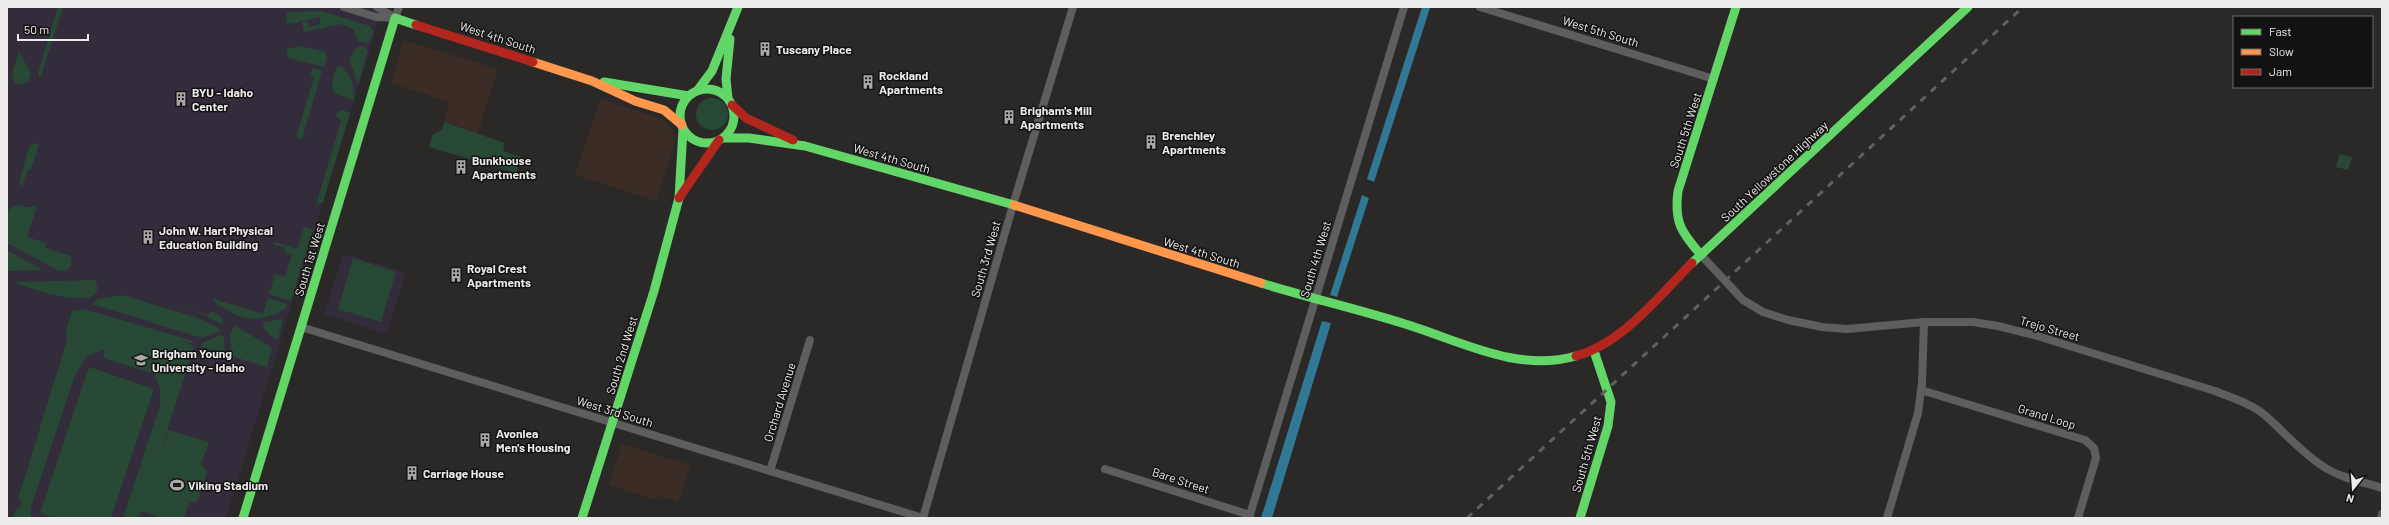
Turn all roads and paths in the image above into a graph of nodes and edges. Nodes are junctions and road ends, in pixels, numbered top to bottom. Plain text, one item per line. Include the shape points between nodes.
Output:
1 (344, 7) edge
2 (377, 7) edge
3 (399, 7) edge
4 (738, 7) edge
5 (1073, 7) edge
6 (1404, 7) edge
7 (1480, 7) edge
8 (1736, 7) edge
9 (1968, 7) edge
10 (395, 18) junction
11 (731, 28) junction
12 (1714, 79) junction
13 (592, 81) junction
14 (693, 93) junction
15 (730, 102) junction
16 (682, 127) junction
17 (721, 139) junction
18 (805, 146) junction
19 (679, 198) junction
20 (1013, 205) junction
21 (1701, 255) junction
22 (1316, 300) junction
23 (1924, 322) junction
24 (301, 327) junction
25 (810, 340) dead end
26 (1594, 351) junction
27 (1921, 390) junction
28 (612, 423) junction
29 (1105, 469) dead end
30 (770, 471) junction
31 (2382, 488) edge
32 (2382, 514) edge
33 (1249, 516) edge
34 (243, 518) edge
35 (582, 518) edge
36 (923, 518) edge
37 (1580, 518) edge
38 (1887, 518) edge
39 (2078, 518) edge
40 (2381, 518) edge

1 - 10 street via 376,17
2 - 10 street
3 - 10 street, South 1st West
4 - 11 main road
5 - 20 street, South 3rd West
6 - 22 street, South 4th West
7 - 12 street, West 5th South
8 - 12 main road, South 5th West
9 - 21 main road, South Yellowstone Highway
10 - 13 main road, West 4th South
10 - 24 main road, South 1st West
11 - 14 main road via 712,71
11 - 15 main road via 727,73
12 - 21 main road, South 5th West via 1678,191 1676,205 1680,231
13 - 14 main road, West 4th South
13 - 16 main road, West 4th South via 635,101 664,110
14 - 15 main road via 713,90
14 - 16 main road via 681,109
15 - 17 main road via 734,119 732,127
15 - 18 main road, West 4th South via 755,123
16 - 17 main road via 699,142
16 - 19 main road, South 2nd West
17 - 18 main road, West 4th South via 749,138
17 - 19 main road, South 2nd West via 704,159
18 - 20 main road, West 4th South
19 - 28 main road, South 2nd West via 654,291
20 - 22 main road, West 4th South
20 - 36 street, South 3rd West
21 - 23 street, Trejo Street via 1743,300 1763,312 1788,320 1822,327 1847,328
21 - 26 main road, South Yellowstone Highway via 1630,324
22 - 26 main road, West 4th South via 1405,324 1509,359 1562,360
22 - 33 street, South 4th West
23 - 27 street
23 - 31 street, Trejo Street via 1973,322 1998,326 2215,391 2266,416 2291,441 2324,467 2339,475
24 - 28 street, West 3rd South
24 - 34 main road, South 1st West
25 - 30 street, Orchard Avenue
26 - 37 main road, South 5th West via 1610,402 1610,410 1608,426
27 - 38 street via 1918,413
27 - 39 street, Grand Loop via 2086,440 2094,448 2096,458
28 - 30 street, West 3rd South
28 - 35 main road, South 2nd West
29 - 33 street, Bare Street
30 - 36 street, West 3rd South
32 - 40 street

